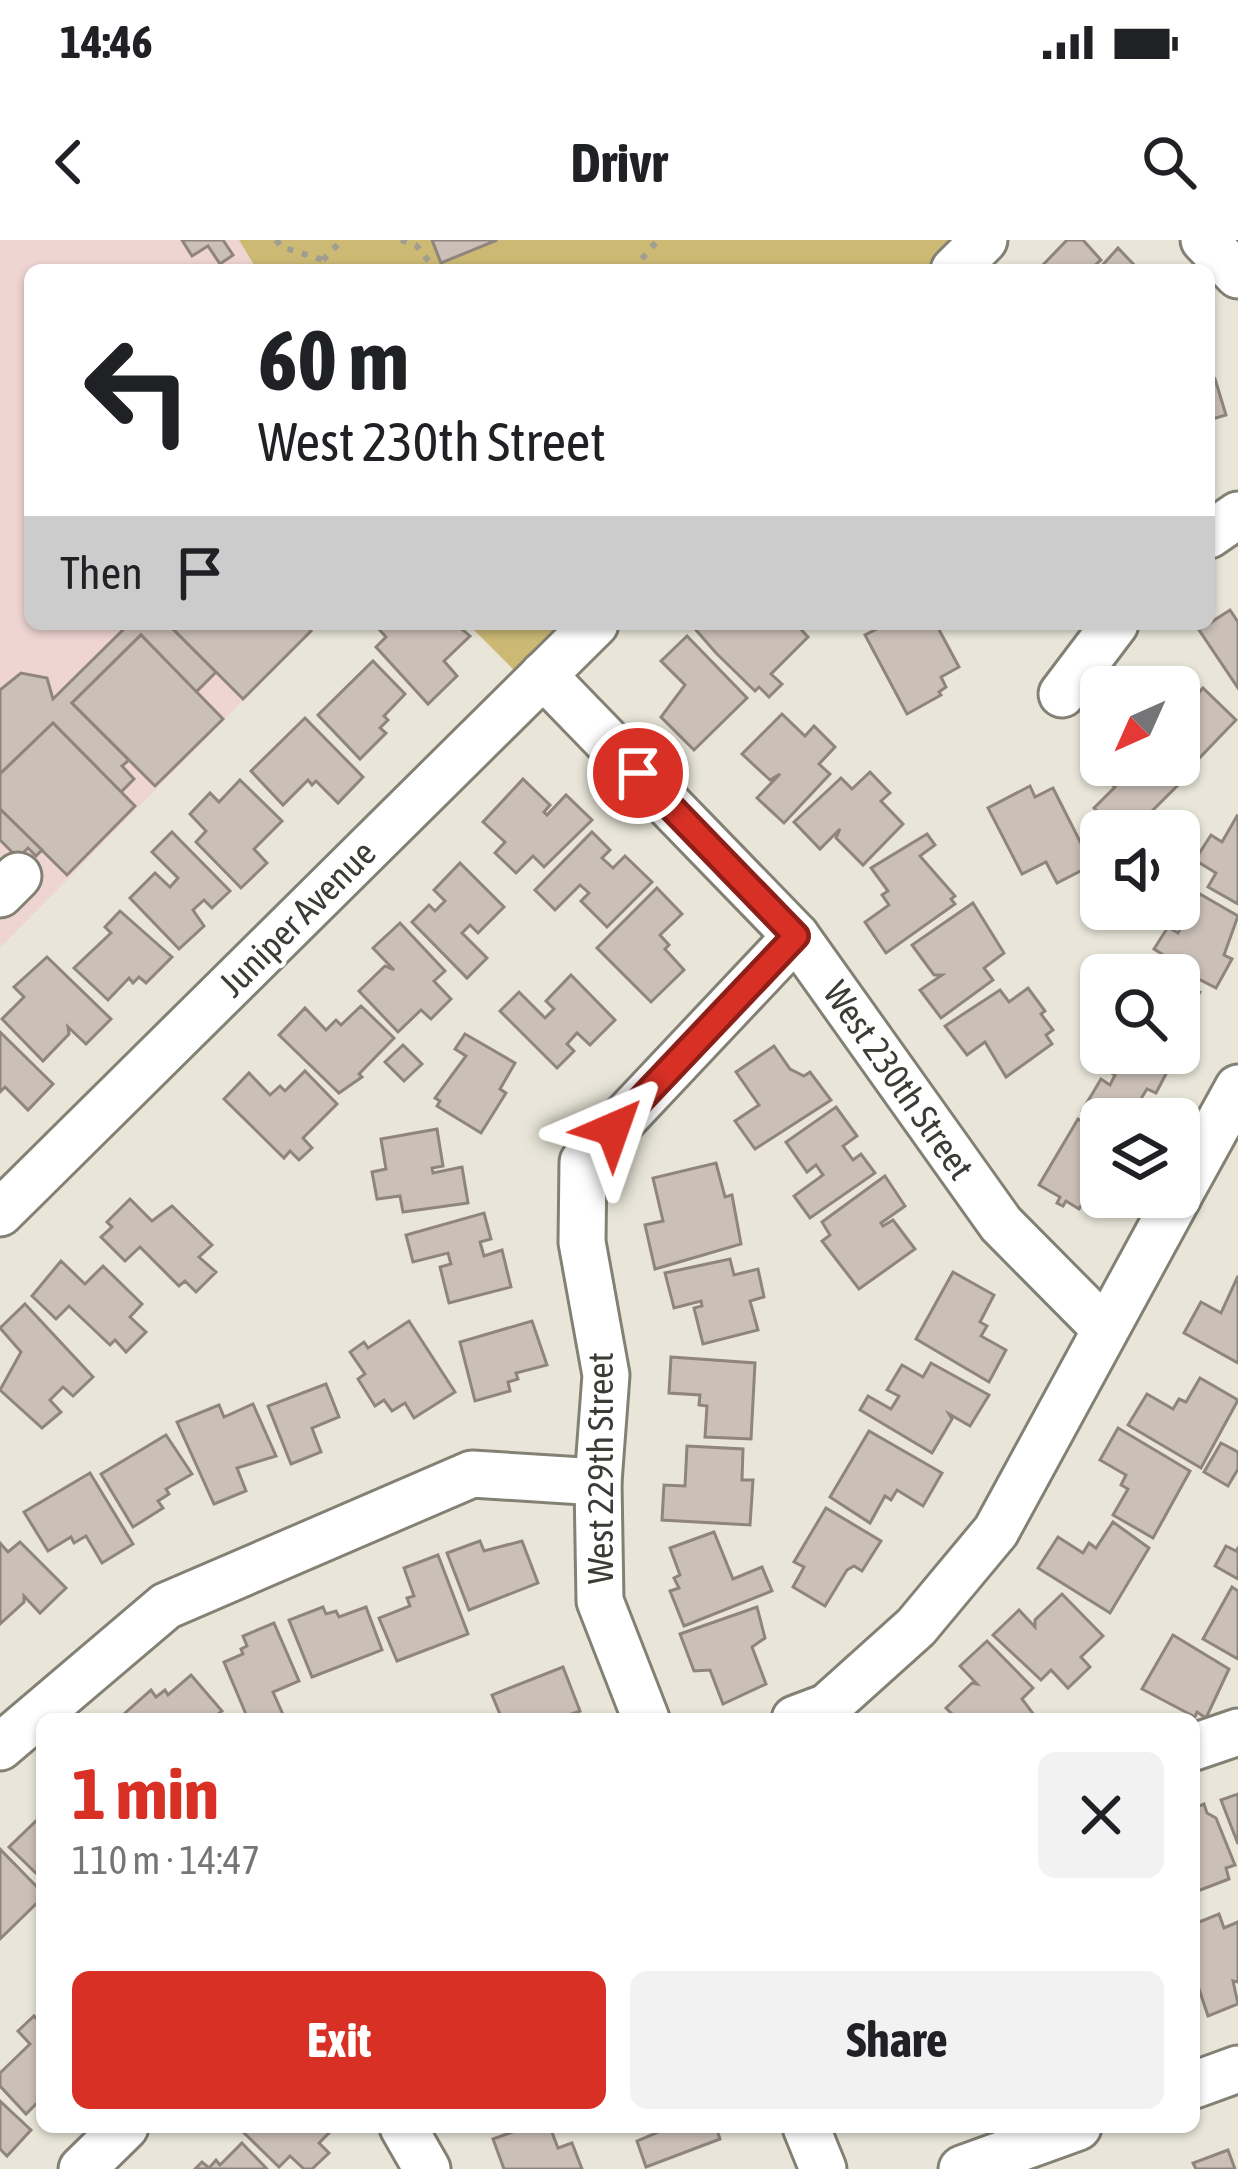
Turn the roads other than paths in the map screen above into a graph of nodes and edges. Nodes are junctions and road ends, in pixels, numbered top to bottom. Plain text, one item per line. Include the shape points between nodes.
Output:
1 (984, 240) edge
2 (1204, 240) edge
3 (960, 264) edge
4 (1238, 275) edge
5 (589, 630) edge
6 (1110, 630) edge
7 (543, 675) junction
8 (1062, 694) dead end
9 (796, 936) junction
10 (1238, 1088) edge
11 (1200, 1156) edge
12 (0, 1213) edge
13 (1166, 1218) edge
14 (1105, 1329) junction
15 (598, 1482) junction
16 (40, 1713) edge
17 (644, 1713) edge
18 (811, 1713) edge
19 (36, 1716) edge
20 (1238, 1732) edge
21 (1200, 1745) edge
22 (0, 1747) edge
23 (1238, 2069) edge
24 (1200, 2083) edge
25 (119, 2133) edge
26 (406, 2133) edge
27 (808, 2133) edge
28 (1061, 2133) edge
29 (82, 2169) edge
30 (427, 2169) edge
31 (823, 2169) edge
32 (962, 2169) edge

1 - 3 street
2 - 4 street
5 - 7 street, Juniper Avenue
6 - 8 street
7 - 9 street, West 230th Street
7 - 12 street, Juniper Avenue
9 - 14 street, West 230th Street via 1001,1224
9 - 15 street, West 229th Street via 583,1162 582,1242 606,1376
10 - 11 street
13 - 14 street
14 - 18 street via 996,1531 916,1628
15 - 16 street via 472,1474 166,1606
15 - 17 street, West 229th Street via 600,1601
19 - 22 street
20 - 21 street
23 - 24 street
25 - 29 street
26 - 30 street
27 - 31 street
28 - 32 street

